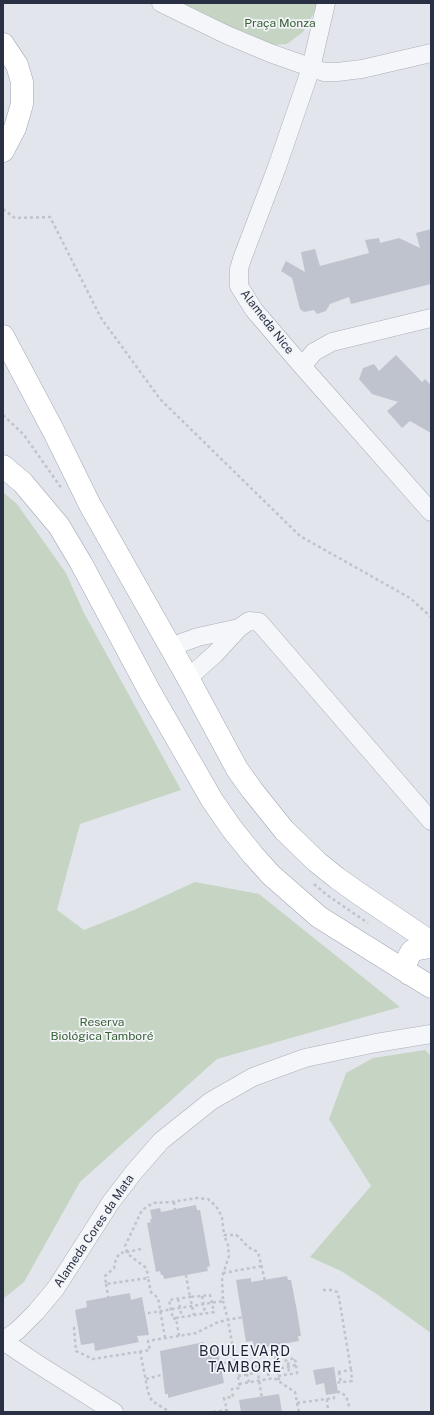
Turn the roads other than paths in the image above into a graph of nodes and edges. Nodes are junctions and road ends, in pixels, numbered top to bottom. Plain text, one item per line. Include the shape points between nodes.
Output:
1 (161, 3) edge
2 (326, 3) edge
3 (3, 44) edge
4 (431, 52) edge
5 (311, 68) junction
6 (3, 151) edge
7 (431, 318) edge
8 (3, 336) edge
9 (302, 366) junction
10 (3, 466) edge
11 (431, 512) edge
12 (239, 628) junction
13 (170, 647) junction
14 (188, 678) junction
15 (431, 821) edge
16 (431, 942) edge
17 (431, 947) edge
18 (409, 974) junction
19 (431, 987) edge
20 (431, 1034) edge
21 (3, 1341) edge
22 (114, 1412) edge

1 - 5 street via 226,35
2 - 5 street
3 - 6 main road via 17,65 22,82 22,104 15,128
4 - 5 street via 348,71 324,72
5 - 9 street, Alameda Nice via 242,260 238,278 239,286 247,300
7 - 9 street via 332,342 314,352
8 - 13 main road via 90,506
9 - 11 street, Alameda Nice
10 - 18 main road via 23,483 59,526 146,686 212,800 232,829 271,875 319,916
12 - 13 street
12 - 14 street
12 - 15 street via 249,621 259,622
13 - 14 main road
14 - 16 main road via 237,769 284,830 337,878
17 - 18 main road via 412,951 405,965
18 - 19 main road
20 - 21 street, Alameda Cores da Mata via 305,1058 253,1077 211,1101 161,1141 134,1172 51,1294 18,1330
21 - 22 street

